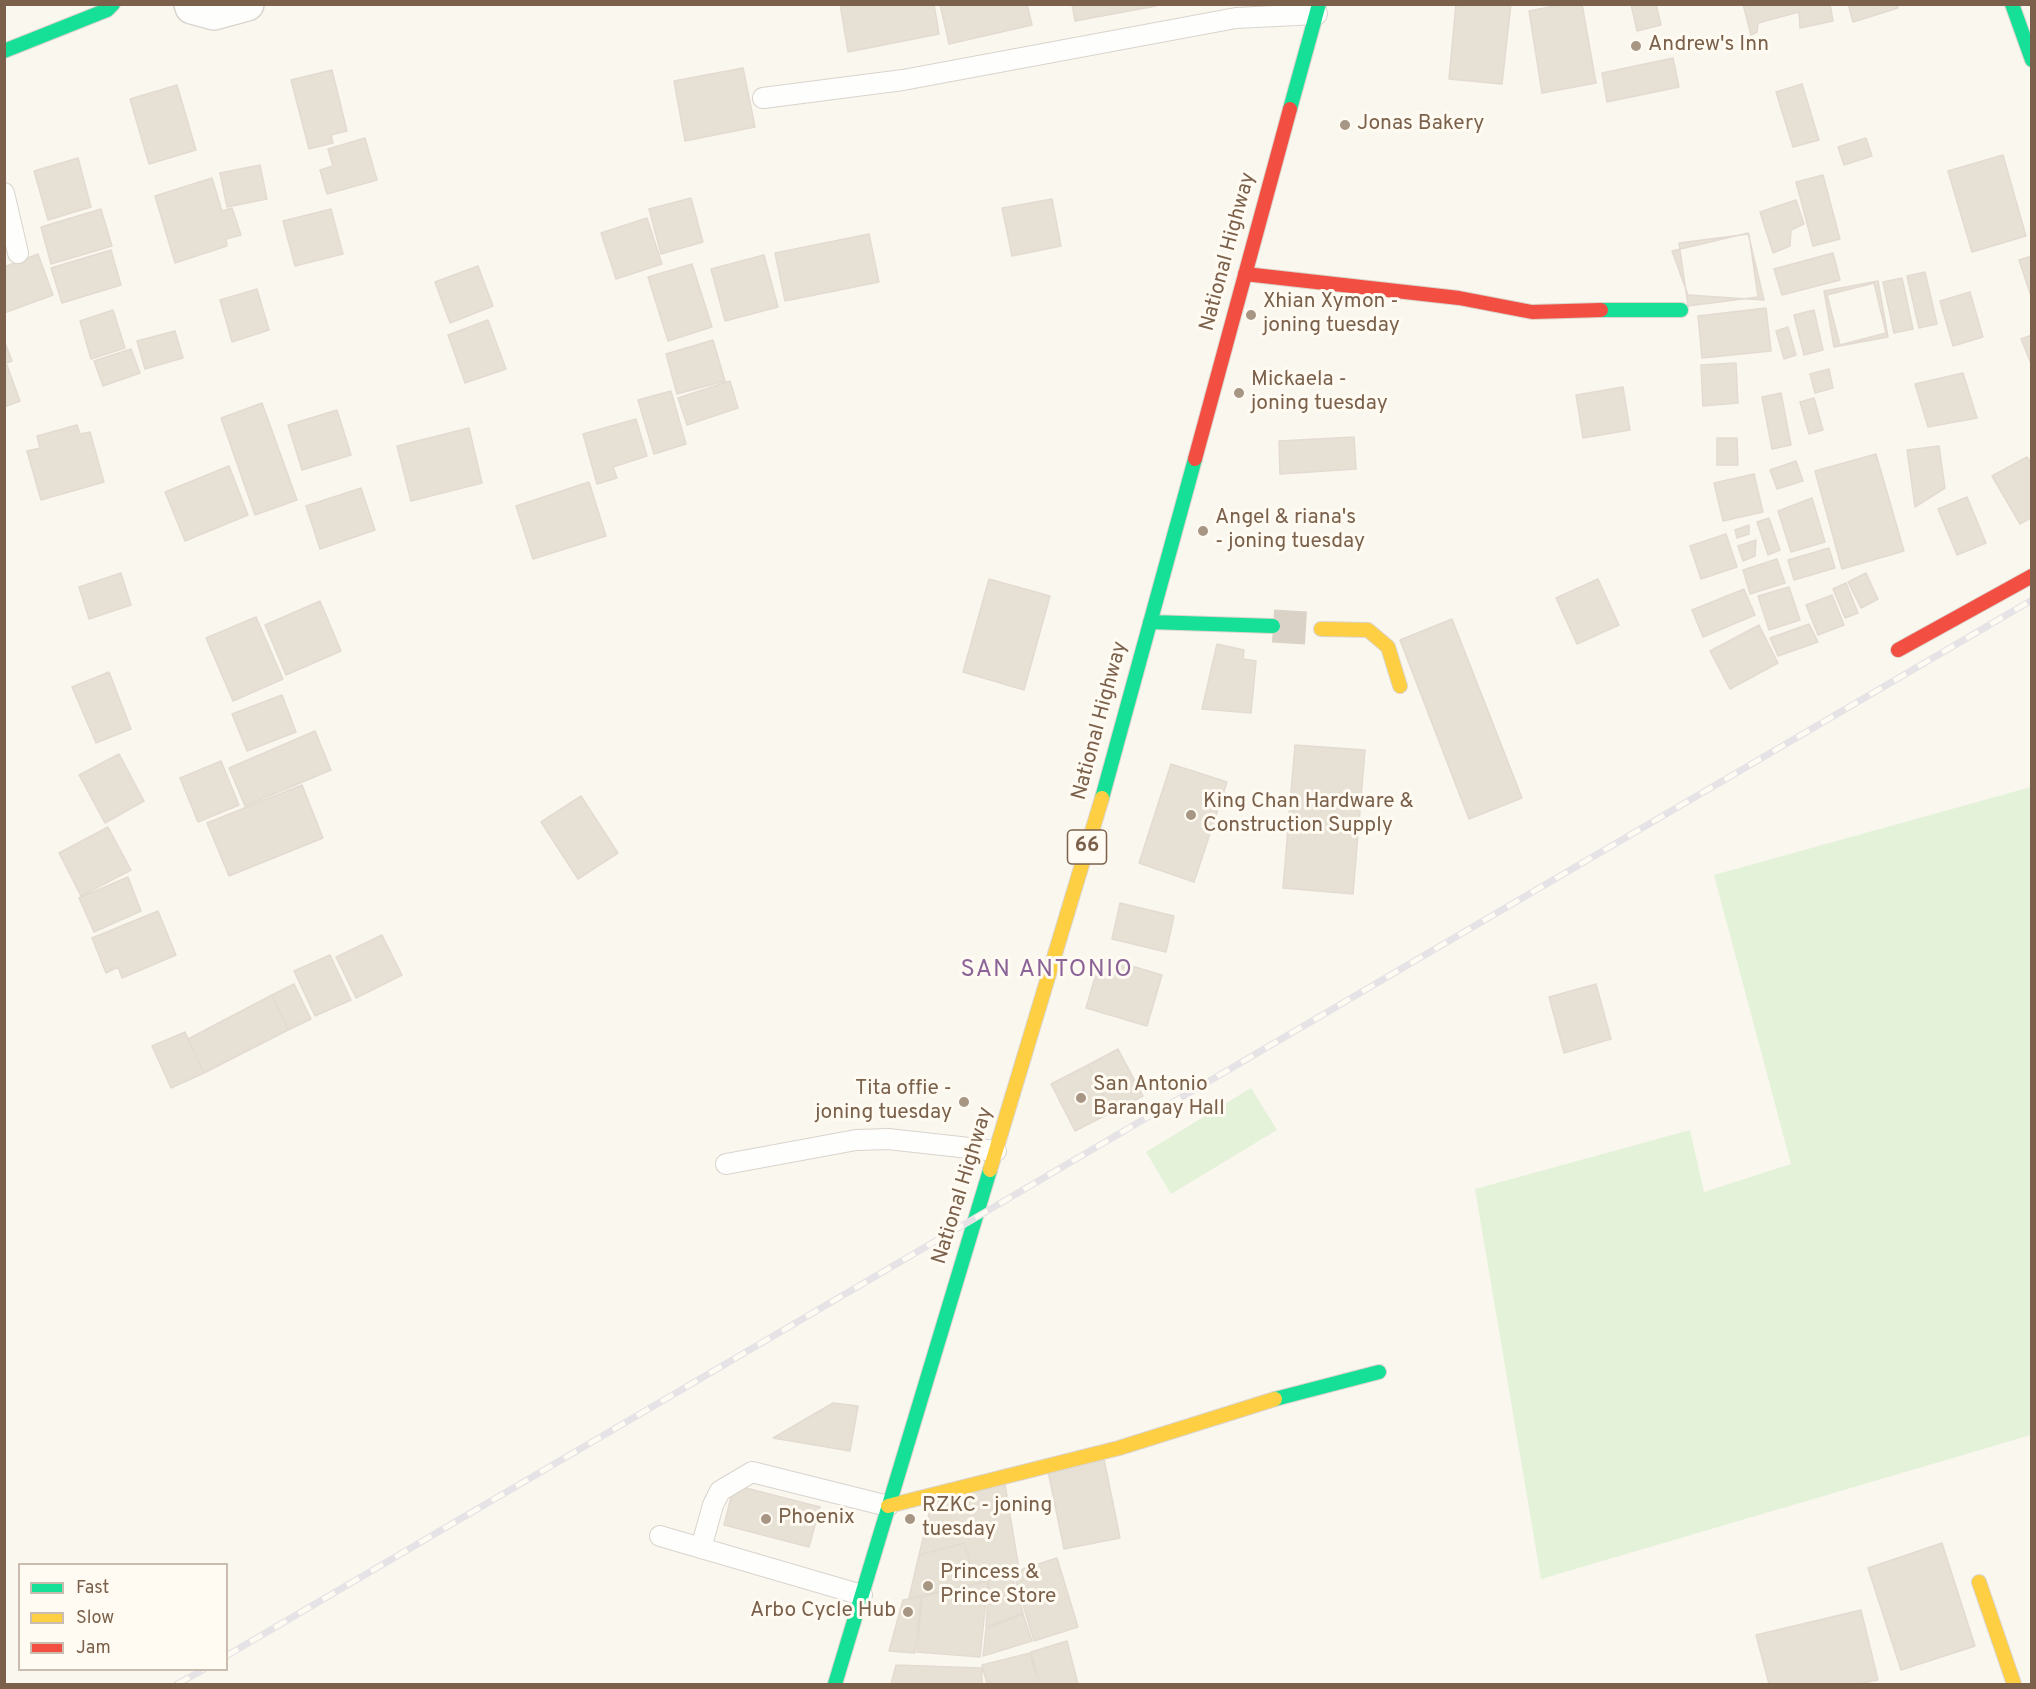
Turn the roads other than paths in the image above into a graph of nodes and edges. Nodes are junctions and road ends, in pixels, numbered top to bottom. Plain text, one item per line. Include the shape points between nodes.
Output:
1 (113, 4) edge
2 (191, 4) edge
3 (247, 4) edge
4 (2012, 4) edge
5 (1318, 9) edge
6 (4, 51) edge
7 (2031, 60) edge
8 (763, 98) dead end
9 (4, 194) edge
10 (18, 253) dead end
11 (1245, 274) junction
12 (1681, 310) dead end
13 (2031, 576) edge
14 (1150, 621) junction
15 (1273, 626) tunnel mouth
16 (1321, 628) tunnel mouth
17 (1898, 650) dead end
18 (1400, 686) dead end
19 (996, 1151) junction
20 (726, 1164) dead end
21 (1379, 1372) dead end
22 (888, 1506) junction
23 (660, 1536) dead end
24 (701, 1548) junction
25 (1979, 1582) dead end
26 (862, 1595) junction
27 (835, 1684) edge
28 (2014, 1684) edge

1 - 6 main road via 107,10
2 - 3 street via 192,8 214,13
4 - 7 main road
5 - 8 lane via 1236,18 903,80
5 - 11 main road, National Highway / 66
9 - 10 lane
11 - 12 main road via 1459,298 1532,312
11 - 14 main road, National Highway / 66
13 - 17 main road
14 - 15 main road
14 - 19 main road, National Highway / 66 via 1106,784
16 - 18 main road via 1368,630 1388,646
19 - 20 lane via 867,1140
19 - 22 main road, National Highway / 66
21 - 22 main road via 1262,1402 1119,1448
22 - 24 lane via 752,1472 720,1491
22 - 26 main road, National Highway / 66
23 - 24 lane
24 - 26 lane
25 - 28 main road
26 - 27 main road, National Highway / 66

